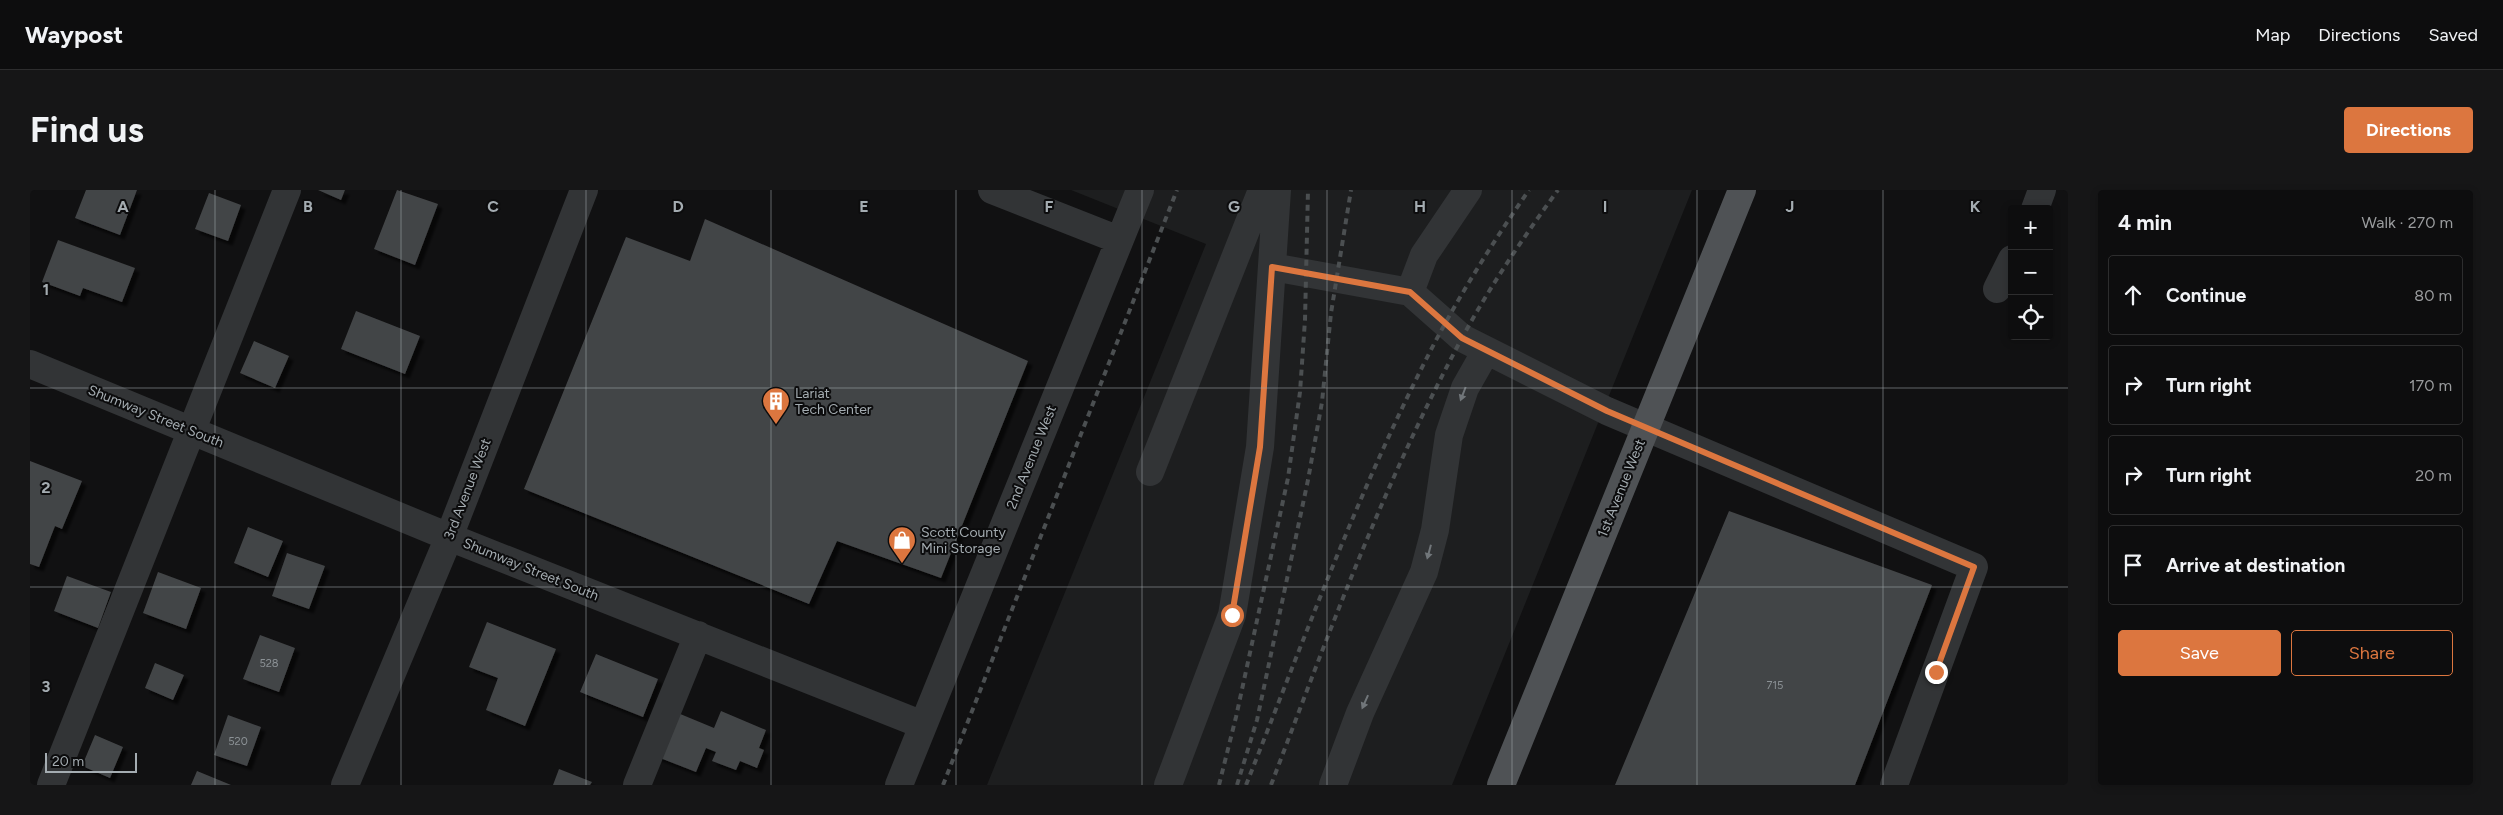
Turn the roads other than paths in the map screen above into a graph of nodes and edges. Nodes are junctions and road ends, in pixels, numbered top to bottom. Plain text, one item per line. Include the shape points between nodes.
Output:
1 (287, 190) edge
2 (584, 190) edge
3 (992, 190) edge
4 (1140, 190) edge
5 (1262, 190) edge
6 (1277, 190) edge
7 (1468, 190) edge
8 (1742, 190) edge
9 (2042, 190) edge
10 (2036, 205) edge
11 (1119, 240) junction
12 (1272, 267) junction
13 (2008, 268) edge
14 (1998, 289) dead end
15 (1410, 292) junction
16 (1486, 351) junction
17 (30, 364) edge
18 (1646, 428) junction
19 (192, 431) junction
20 (1150, 472) dead end
21 (449, 537) junction
22 (698, 635) junction
23 (923, 725) junction
24 (51, 785) edge
25 (345, 785) edge
26 (637, 785) edge
27 (899, 785) edge
28 (1168, 785) edge
29 (1333, 785) edge
30 (1501, 785) edge
31 (1894, 785) edge

1 - 19 street
2 - 21 street, 3rd Avenue West
3 - 11 street
4 - 11 street, 2nd Avenue West
5 - 20 street
6 - 12 street
7 - 15 street via 1424,255
8 - 18 main road, 1st Avenue West
9 - 10 street
11 - 23 street, 2nd Avenue West
12 - 15 street
12 - 28 street via 1260,447 1232,615
13 - 14 street
15 - 16 street via 1445,325
16 - 18 street
16 -> 29 street via 1465,388 1449,435 1435,530 1424,572 1360,713
17 - 19 street, Shumway Street South
18 - 30 main road, 1st Avenue West
18 - 31 street via 1974,567
19 - 21 street, Shumway Street South
19 - 24 street
21 - 22 street, Shumway Street South
21 - 25 street, 3rd Avenue West
22 - 23 street, Shumway Street South
22 - 26 street
23 - 27 street, 2nd Avenue West

